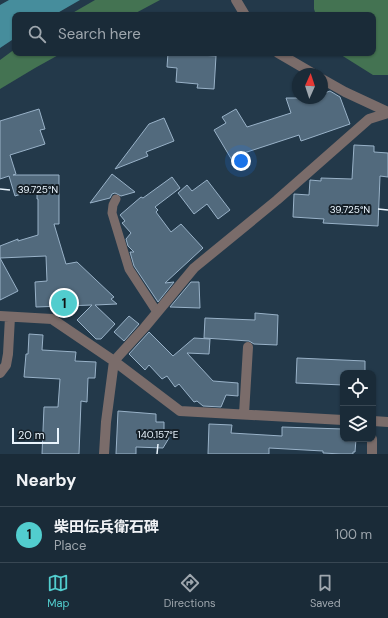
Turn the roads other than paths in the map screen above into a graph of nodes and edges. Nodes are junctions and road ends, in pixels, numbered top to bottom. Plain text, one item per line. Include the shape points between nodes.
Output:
1 (236, 0) edge
2 (243, 12) edge
3 (283, 56) edge
4 (304, 68) edge
5 (328, 82) edge
6 (388, 112) edge
7 (116, 199) dead end
8 (157, 312) junction
9 (5, 316) edge
10 (248, 347) dead end
11 (114, 360) junction
12 (0, 373) edge
13 (244, 414) junction
14 (340, 420) edge
15 (376, 421) edge
16 (388, 422) edge
17 (372, 442) edge
18 (104, 454) edge
19 (372, 454) edge

1 - 2 street
3 - 4 street
5 - 6 street
6 - 8 street via 369,119 330,155 194,268
7 - 8 lane via 112,213 129,270
8 - 11 street
9 - 11 street via 52,319
9 - 12 street via 8,354 6,365
10 - 13 street
11 - 13 street via 180,411
11 - 18 street
13 - 14 street
15 - 16 street
17 - 19 street

